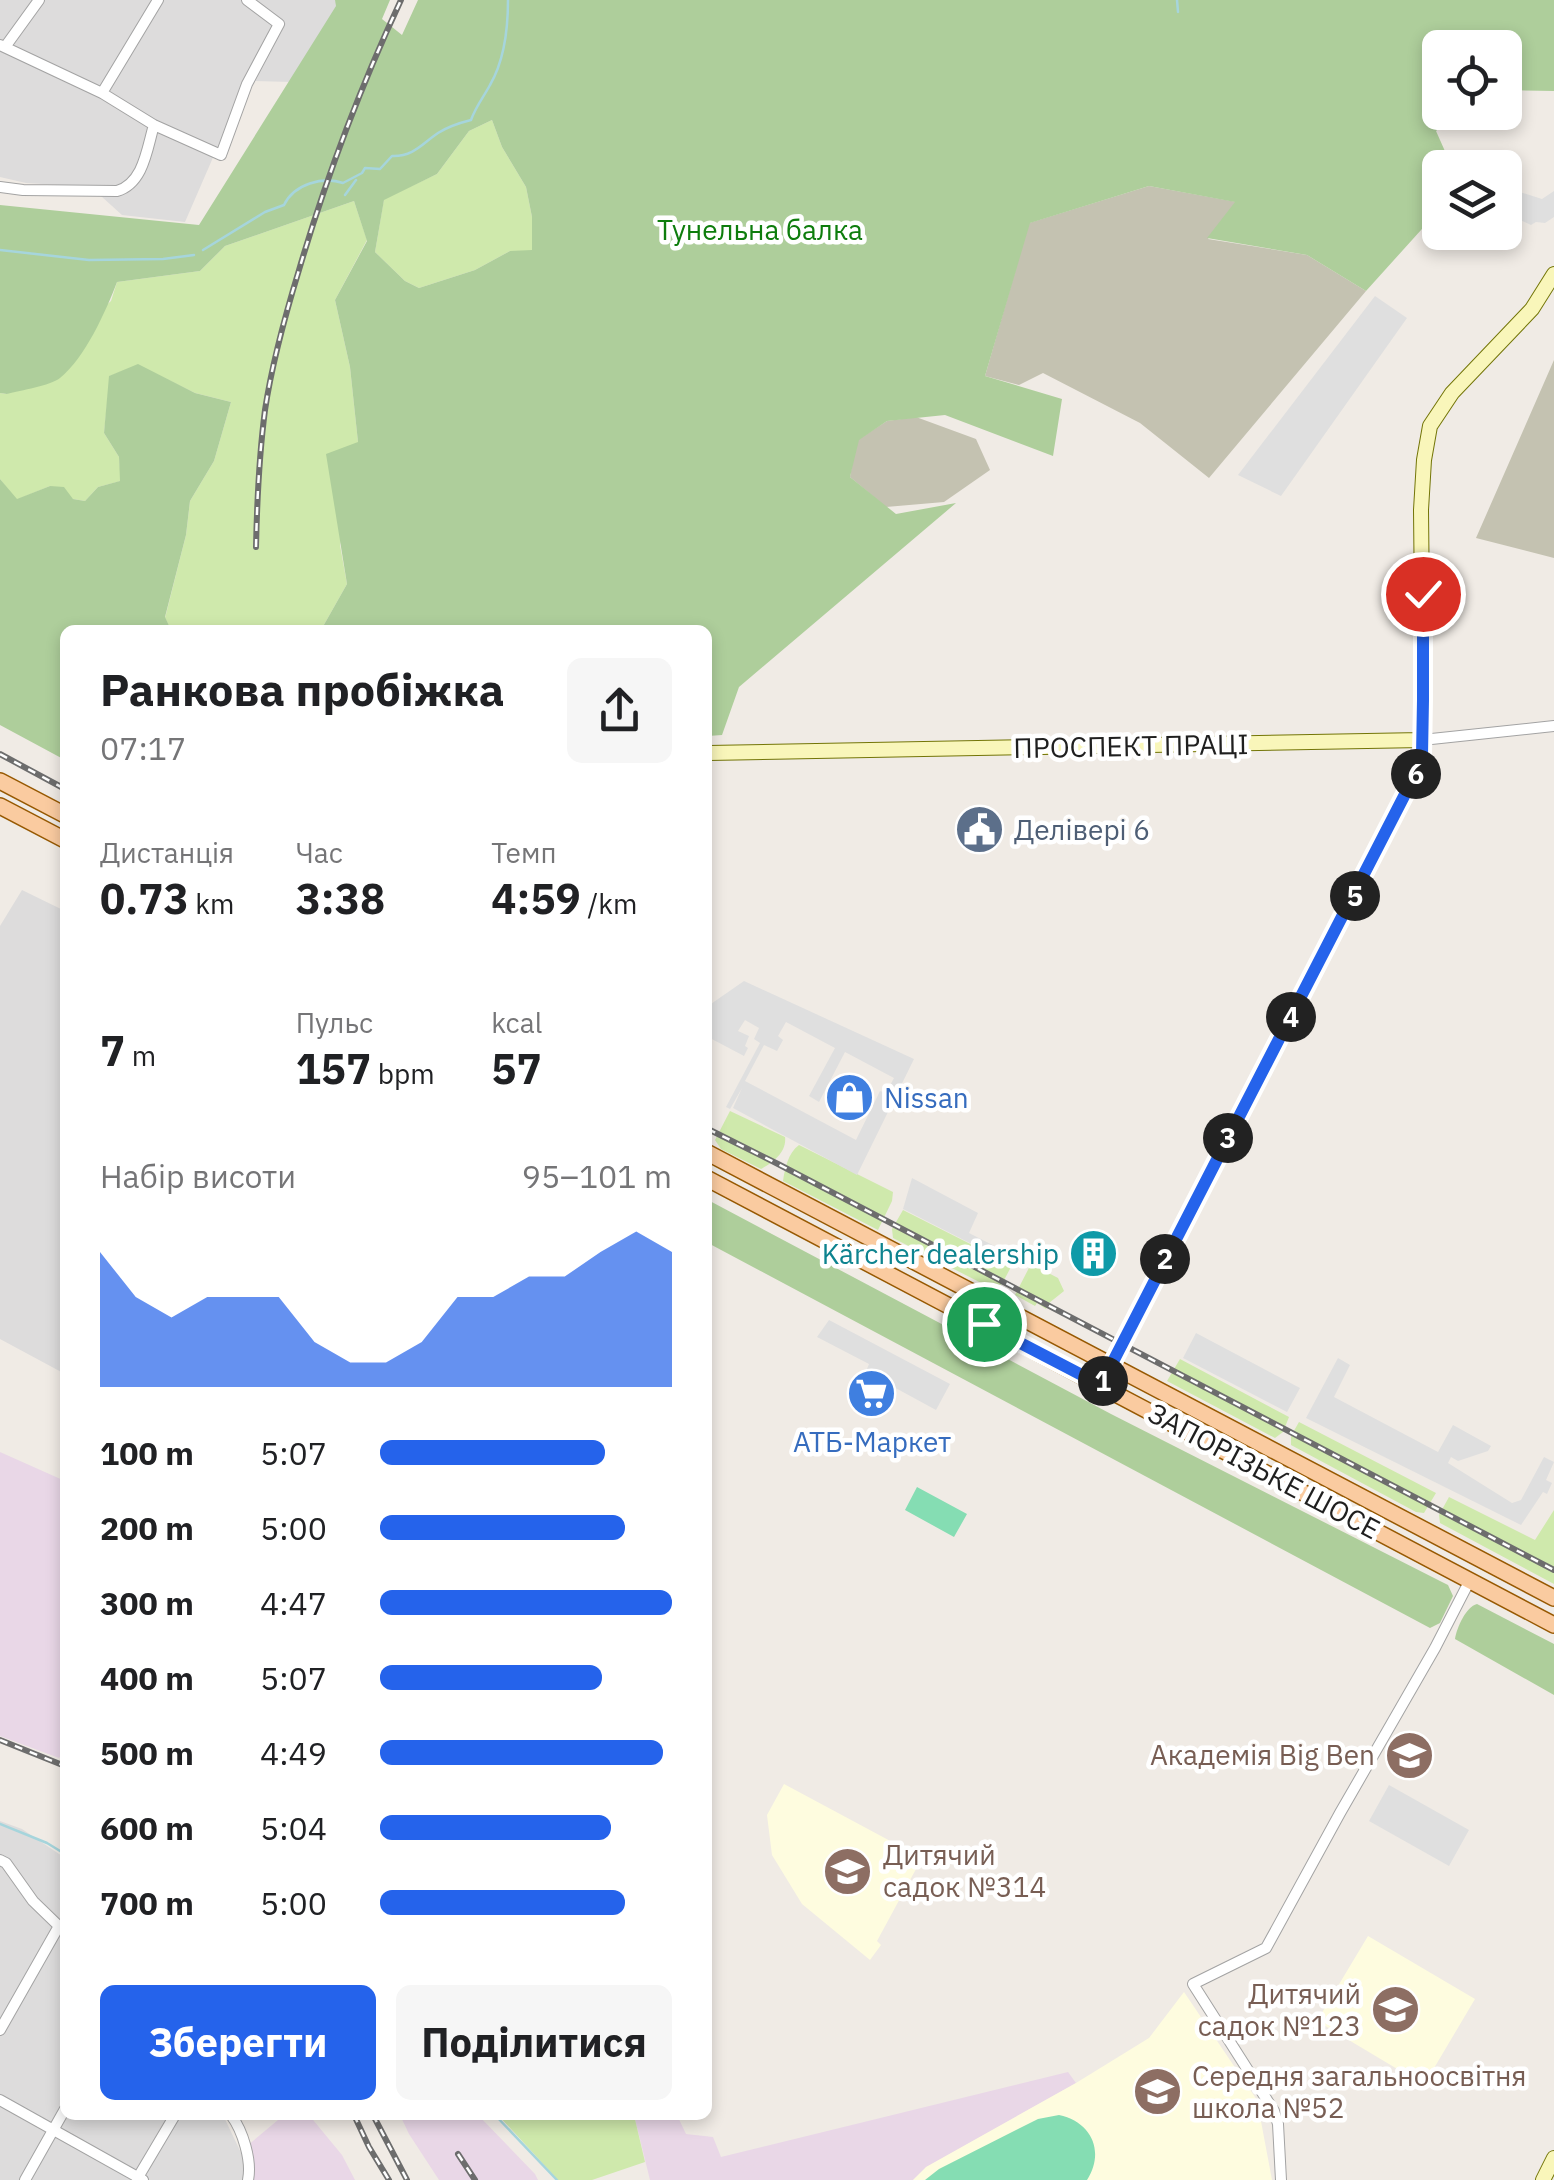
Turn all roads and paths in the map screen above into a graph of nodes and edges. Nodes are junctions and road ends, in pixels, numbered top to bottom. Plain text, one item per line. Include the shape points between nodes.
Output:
1 (39, 0) edge
2 (158, 0) edge
3 (246, 0) edge
4 (2, 46) edge
5 (102, 93) junction
6 (154, 124) junction
7 (0, 187) edge
8 (1554, 274) edge
9 (1554, 726) edge
10 (1422, 740) junction
11 (712, 753) edge
12 (0, 781) edge
13 (0, 806) edge
14 (60, 812) edge
15 (60, 837) edge
16 (712, 1155) edge
17 (712, 1181) edge
18 (1111, 1364) junction
19 (1101, 1385) junction
20 (1470, 1580) junction
21 (1554, 1598) edge
22 (1554, 1624) edge
23 (0, 1860) edge
24 (60, 1927) edge
25 (60, 1932) edge
26 (0, 2030) edge
27 (0, 2100) edge
28 (60, 2118) edge
29 (173, 2120) edge
30 (235, 2120) edge
31 (53, 2130) junction
32 (1554, 2158) edge
33 (249, 2178) edge
34 (139, 2179) edge
35 (24, 2180) edge
36 (1281, 2180) edge
37 (1543, 2180) edge

1 - 4 street
2 - 5 street
3 - 6 street via 279,24 246,84 221,155
4 - 5 street
5 - 6 street
6 - 7 street via 141,170 126,188
8 - 10 main road via 1532,309 1452,393 1430,426 1421,510
9 - 10 street, ПРОСПЕКТ ПРАЦІ
10 - 11 main road, ПРОСПЕКТ ПРАЦІ
10 - 18 main road via 1413,782
12 - 14 main road
13 - 15 main road
16 - 18 main road, ЗАПОРІЗЬКЕ ШОСЕ
17 - 19 main road, ЗАПОРІЗЬКЕ ШОСЕ
18 - 19 main road
18 - 21 main road, ЗАПОРІЗЬКЕ ШОСЕ
19 - 20 main road, ЗАПОРІЗЬКЕ ШОСЕ
20 - 22 main road, ЗАПОРІЗЬКЕ ШОСЕ
20 - 36 street via 1266,1948 1193,1984 1274,2112
23 - 24 street
25 - 26 street
27 - 31 street
28 - 31 street
29 - 34 street
30 - 33 street
31 - 34 street
31 - 35 street
32 - 37 main road

